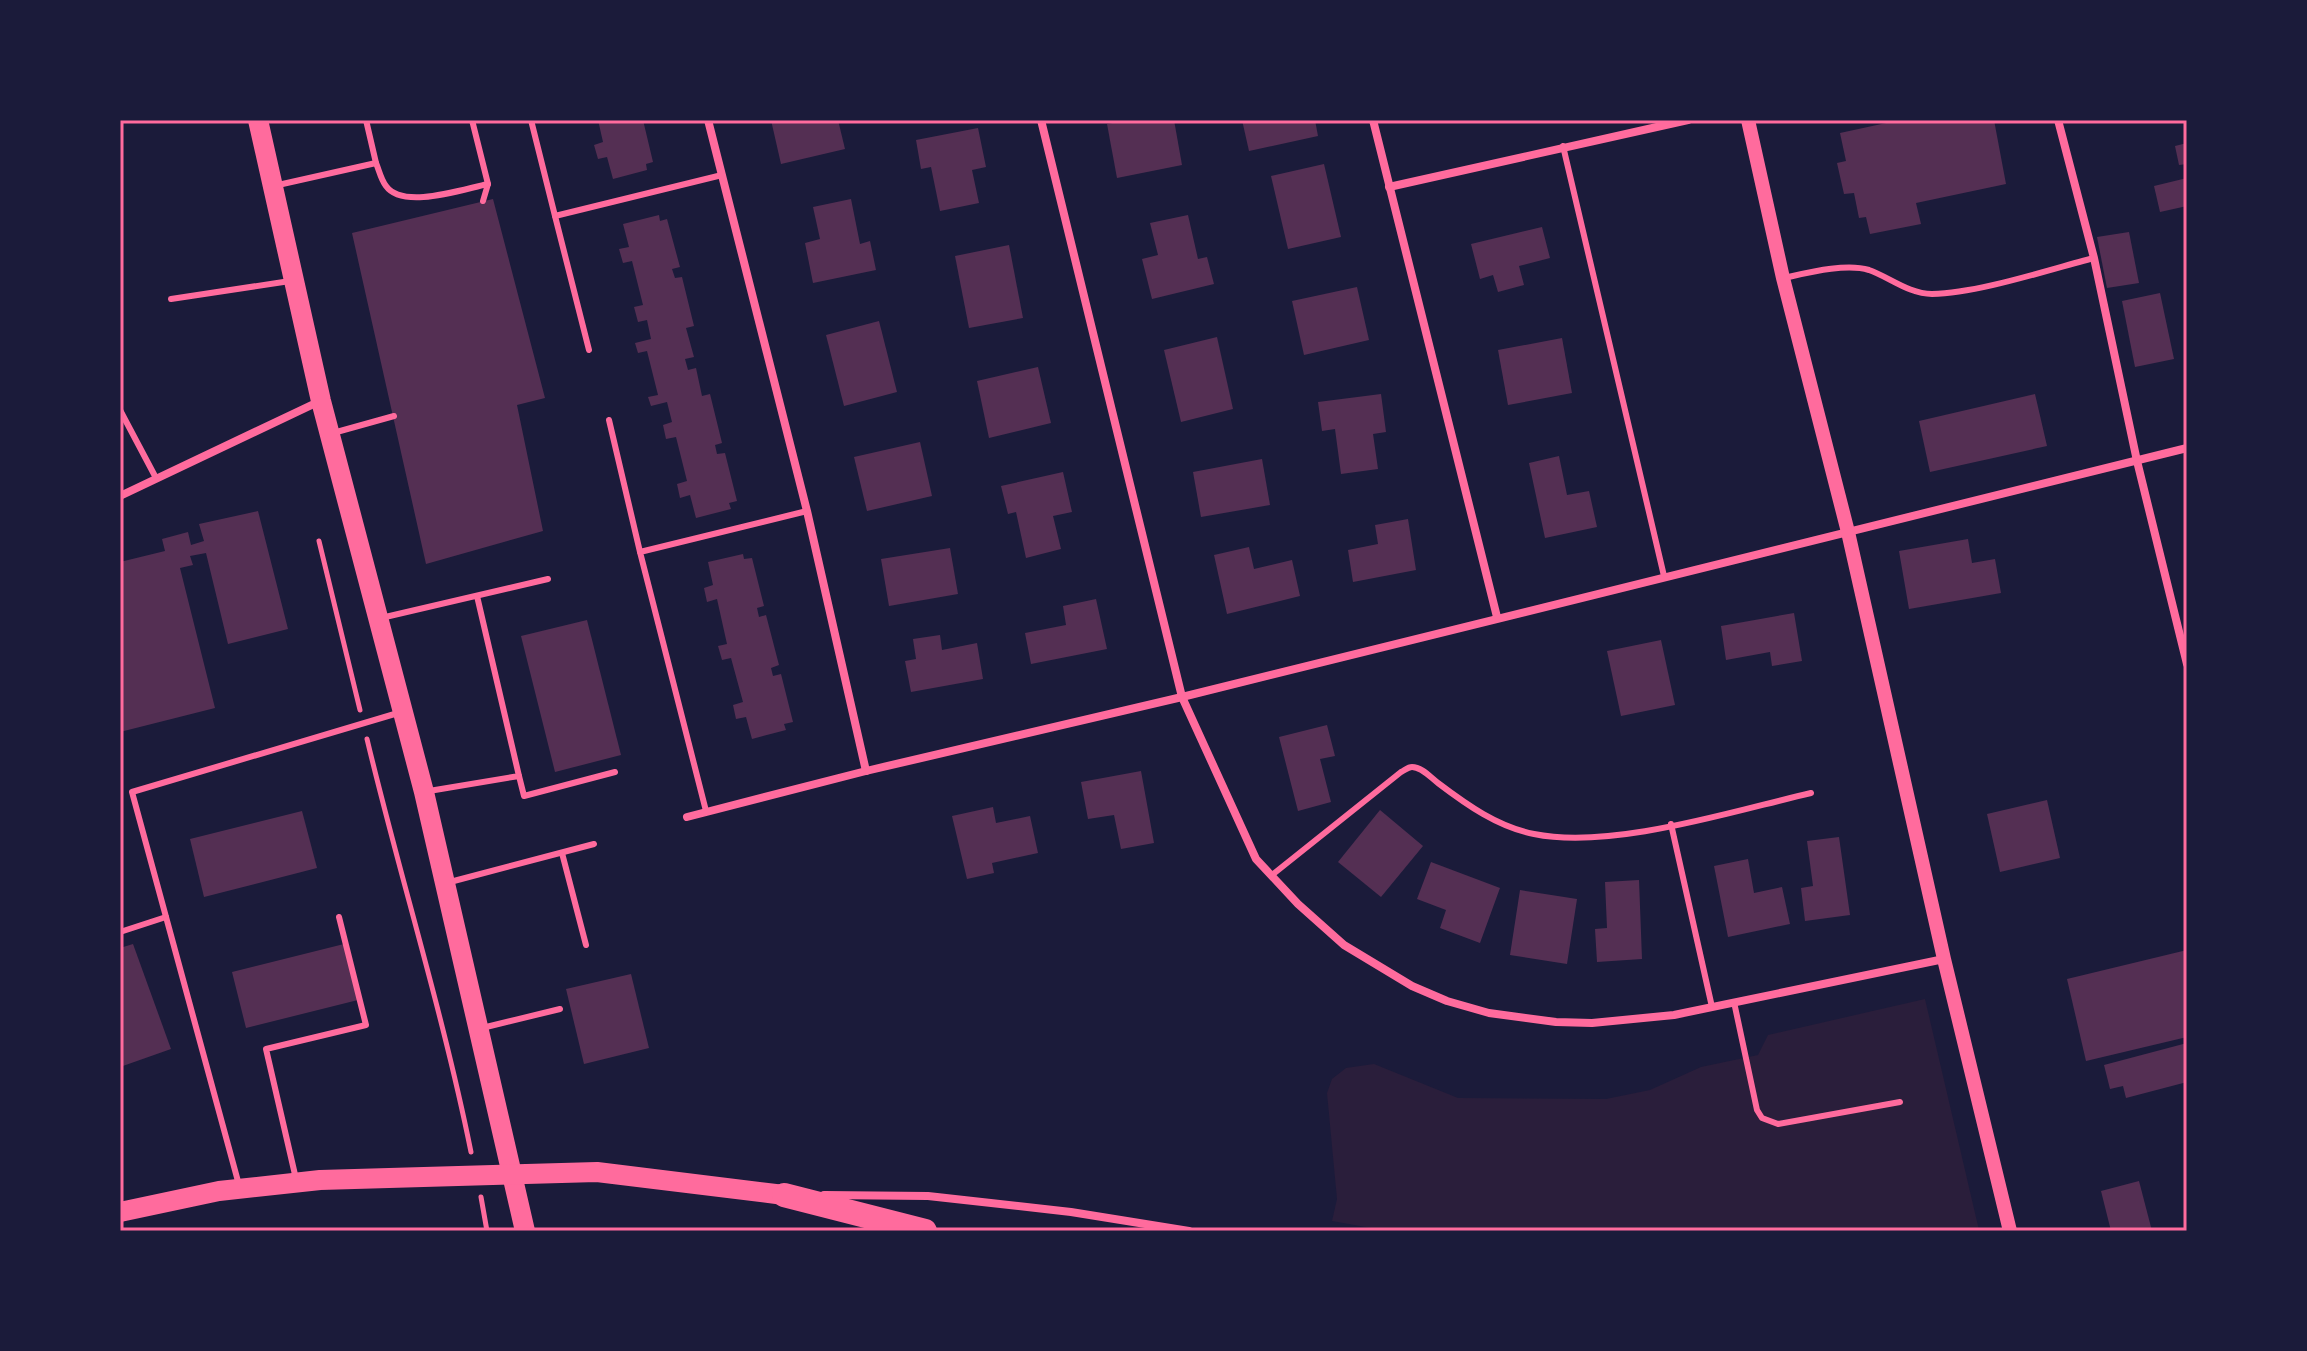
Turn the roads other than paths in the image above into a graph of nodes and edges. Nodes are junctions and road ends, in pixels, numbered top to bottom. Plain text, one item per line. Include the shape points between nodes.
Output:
1 (258, 120) edge
2 (366, 120) edge
3 (472, 120) edge
4 (531, 120) edge
5 (708, 120) edge
6 (1041, 120) edge
7 (1373, 120) edge
8 (1688, 120) edge
9 (1748, 120) edge
10 (2058, 120) edge
11 (1563, 146) junction
12 (376, 163) junction
13 (722, 175) junction
14 (488, 184) junction
15 (272, 186) junction
16 (1389, 187) junction
17 (483, 201) dead end
18 (555, 216) junction
19 (2094, 258) junction
20 (1783, 278) junction
21 (292, 281) junction
22 (171, 299) dead end
23 (589, 350) dead end
24 (321, 401) junction
25 (120, 410) edge
26 (394, 416) dead end
27 (609, 420) dead end
28 (329, 434) junction
29 (2187, 448) edge
30 (2137, 461) junction
31 (156, 478) junction
32 (120, 496) edge
33 (807, 511) junction
34 (1848, 532) junction
35 (640, 552) junction
36 (1664, 576) junction
37 (548, 579) dead end
38 (477, 596) junction
39 (1497, 617) junction
40 (378, 619) junction
41 (2187, 664) edge
42 (1182, 697) junction
43 (403, 712) junction
44 (866, 771) junction
45 (615, 772) dead end
46 (519, 776) junction
47 (424, 792) junction
48 (1811, 793) dead end
49 (706, 811) junction
50 (687, 817) dead end
51 (1671, 824) junction
52 (594, 844) dead end
53 (562, 853) junction
54 (1272, 875) junction
55 (445, 883) junction
56 (166, 917) junction
57 (339, 917) dead end
58 (120, 932) edge
59 (586, 945) dead end
60 (1944, 959) junction
61 (1734, 1002) junction
62 (1712, 1007) junction
63 (560, 1009) dead end
64 (480, 1028) junction
65 (1900, 1102) dead end
66 (513, 1174) junction
67 (297, 1183) junction
68 (240, 1189) junction
69 (784, 1195) junction
70 (120, 1212) edge
71 (525, 1231) edge
72 (925, 1231) edge
73 (1189, 1231) edge
74 (2010, 1231) edge

1 - 15 main road
2 - 12 lane
3 - 14 lane
4 - 18 lane
5 - 13 street
6 - 42 street
7 - 16 street
8 - 11 street
9 - 20 street
10 - 19 street
11 - 16 street
11 - 36 lane
12 - 14 lane via 386,187 413,199
12 - 15 lane
13 - 18 lane
13 - 33 street
14 - 17 lane
15 - 21 main road
16 - 39 street
18 - 23 lane
19 - 20 lane via 1928,294 1866,269 1819,270
19 - 30 street
20 - 34 street
21 - 22 lane
21 - 24 main road
24 - 28 main road
24 - 31 street
25 - 31 lane
26 - 28 lane
27 - 35 lane
28 - 40 main road
29 - 30 street
30 - 34 street
30 - 41 street
31 - 32 street
33 - 35 lane
33 - 44 street
34 - 36 street
34 - 60 street
35 - 49 lane
36 - 39 street
37 - 38 lane
38 - 40 lane
38 - 46 lane
39 - 42 street
40 - 43 main road
42 - 44 street
42 - 54 street via 1256,859
43 - 47 main road
43 - 56 lane via 132,792
44 - 49 street
45 - 46 lane via 524,796
46 - 47 lane
47 - 55 main road
48 - 51 lane
49 - 50 street
51 - 54 lane via 1580,839 1533,834 1498,823 1412,767
51 - 62 lane
52 - 53 lane
53 - 55 lane
53 - 59 lane
54 - 62 street via 1344,945 1447,1001 1515,1017 1592,1023
55 - 64 main road
56 - 58 lane
56 - 68 lane
57 - 67 lane via 366,1025 266,1049
60 - 61 street
60 - 74 street
61 - 62 street
61 - 65 lane via 1762,1118 1778,1124
63 - 64 lane
64 - 66 main road
66 - 67 main road
66 - 69 main road via 597,1172
66 - 71 main road
67 - 68 main road
68 - 70 main road
69 - 72 highway
69 - 73 street via 928,1196

